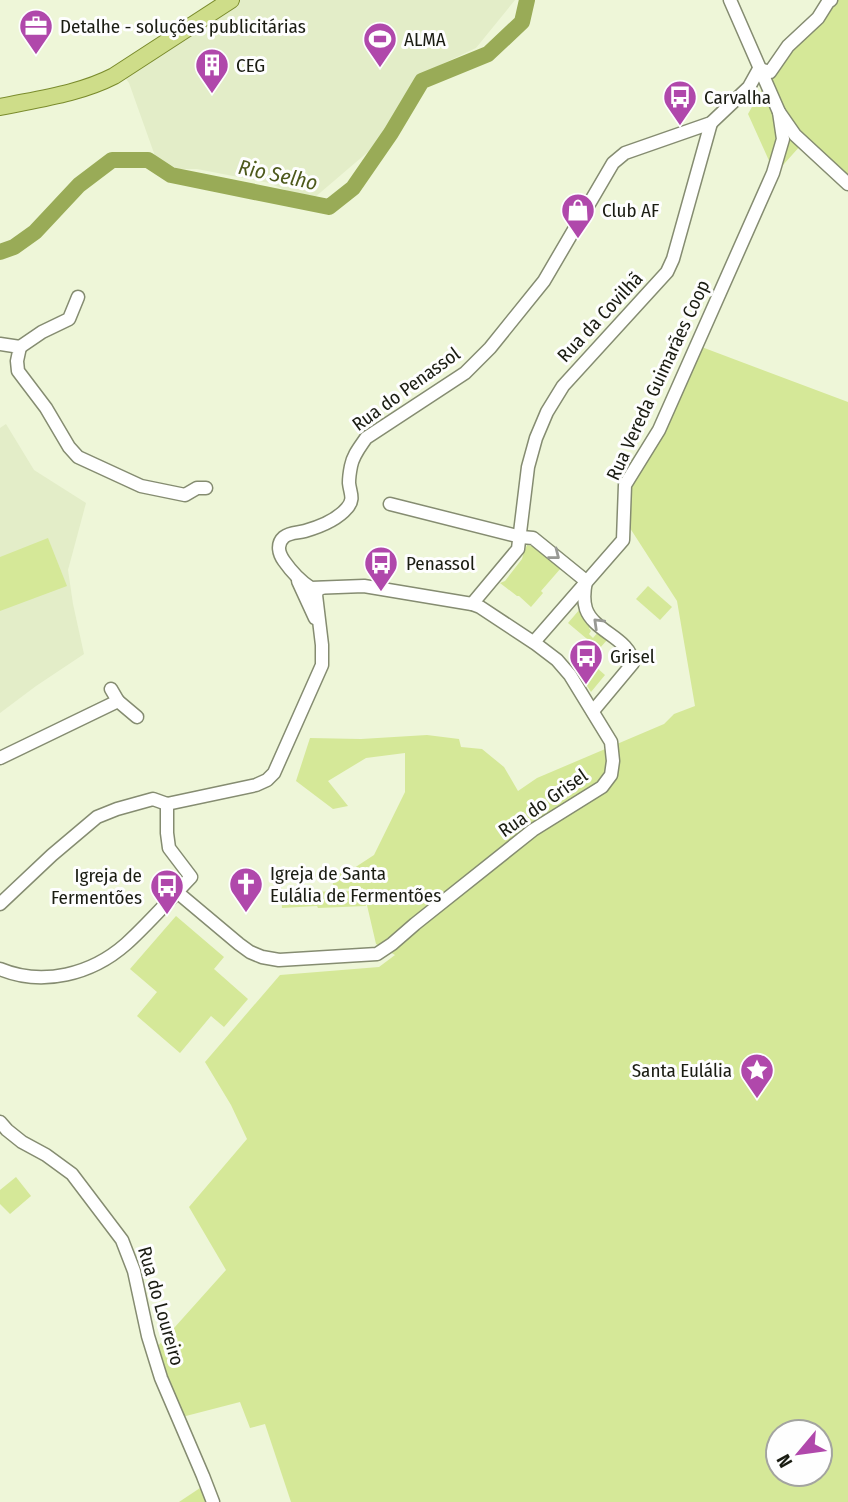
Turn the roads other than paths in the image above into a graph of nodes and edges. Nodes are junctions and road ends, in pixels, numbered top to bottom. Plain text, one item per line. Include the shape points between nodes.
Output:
1 (231, 0) edge
2 (730, 0) edge
3 (831, 0) edge
4 (759, 69) junction
5 (0, 107) edge
6 (779, 112) junction
7 (711, 123) junction
8 (848, 184) edge
9 (78, 297) dead end
10 (0, 344) edge
11 (20, 347) junction
12 (206, 488) dead end
13 (390, 504) dead end
14 (521, 537) junction
15 (296, 575) junction
16 (586, 581) junction
17 (322, 588) junction
18 (472, 604) junction
19 (320, 628) junction
20 (534, 642) junction
21 (111, 689) dead end
22 (118, 701) junction
23 (593, 711) junction
24 (137, 717) dead end
25 (0, 758) edge
26 (167, 804) junction
27 (177, 892) junction
28 (0, 904) edge
29 (0, 969) edge
30 (0, 1122) edge
31 (212, 1502) edge

1 - 5 main road via 99,83
2 - 4 street
3 - 4 street via 770,72
4 - 6 street
4 - 7 street via 749,87
6 - 8 street via 794,135
6 - 16 street, Rua Vereda Guimarães Coop via 783,139 773,173 659,430 625,485 623,540
7 - 14 street, Rua da Covilhã via 667,272 563,386 547,412 528,467
7 - 15 street, Rua do Penassol via 625,153 613,163 544,281 490,348 457,378 366,438 351,467 352,498 339,516 281,540 281,557
9 - 11 street via 69,319
10 - 11 street
11 - 12 street via 18,371 78,457 141,486 185,495
13 - 14 street
14 -> 16 street via 533,538
14 - 18 street via 518,549
15 - 17 street, Rua do Grisel via 311,588
15 - 19 street
16 - 20 street, Rua Vereda Guimarães Coop
23 -> 16 street via 634,663 628,649 587,611
17 - 18 street, Rua do Grisel via 364,586
17 - 19 street via 316,595
18 - 20 street, Rua do Grisel
19 - 26 street via 322,665 274,773 256,785
20 - 23 street, Rua do Grisel via 570,675
21 - 22 street
22 - 24 street
22 - 25 street
23 - 27 street, Rua do Grisel via 611,742 611,775 602,787 533,830 377,954 261,957
26 - 27 street via 169,848 191,877
26 - 28 street via 153,799 97,817
27 - 29 street via 125,945 76,973 32,977
30 - 31 street, Rua do Loureiro via 72,1174 122,1240 135,1271 161,1378

